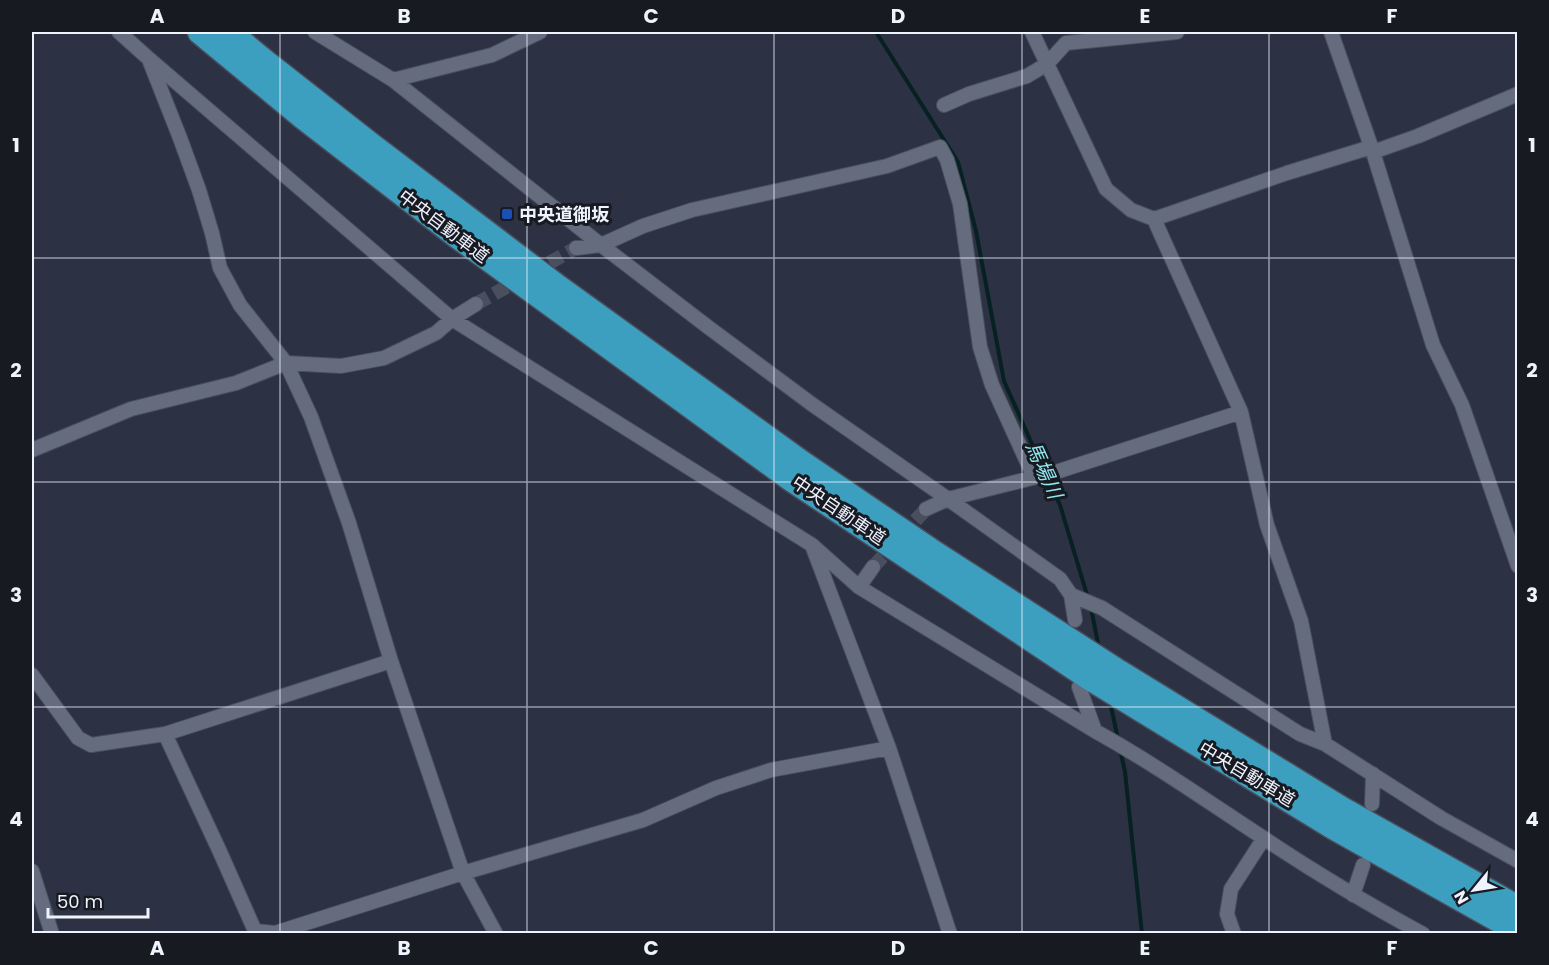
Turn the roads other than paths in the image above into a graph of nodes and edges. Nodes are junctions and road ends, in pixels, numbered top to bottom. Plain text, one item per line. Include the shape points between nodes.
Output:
1 (119, 32) edge
2 (200, 32) edge
3 (229, 32) edge
4 (315, 32) edge
5 (540, 32) edge
6 (1032, 32) edge
7 (1178, 32) edge
8 (1331, 32) edge
9 (148, 58) junction
10 (1047, 64) junction
11 (393, 80) junction
12 (1518, 94) edge
13 (944, 105) dead end
14 (1373, 152) junction
15 (1154, 219) junction
16 (601, 245) junction
17 (576, 249) tunnel mouth
18 (476, 304) tunnel mouth
19 (452, 319) junction
20 (286, 363) junction
21 (1241, 412) junction
22 (32, 450) edge
23 (1036, 476) junction
24 (948, 499) junction
25 (926, 509) tunnel mouth
26 (812, 545) junction
27 (1518, 566) edge
28 (873, 567) tunnel mouth
29 (859, 587) junction
30 (1076, 597) junction
31 (1075, 620) dead end
32 (390, 661) junction
33 (32, 675) edge
34 (1084, 682) junction
35 (1095, 731) junction
36 (165, 734) junction
37 (1324, 744) junction
38 (889, 748) junction
39 (1373, 774) junction
40 (1371, 804) dead end
41 (1264, 838) junction
42 (1518, 861) edge
43 (1363, 865) dead end
44 (32, 871) edge
45 (463, 873) junction
46 (1353, 895) junction
47 (1518, 908) edge
48 (1518, 931) edge
49 (254, 932) edge
50 (1418, 932) edge
51 (52, 933) edge
52 (496, 933) edge
53 (950, 933) edge
54 (1234, 933) edge

1 - 9 street
2 - 34 highway, 中央自動車道 via 363,164 542,299
3 - 47 highway, 中央自動車道 via 558,287 940,556 1342,809
4 - 11 street
5 - 11 street via 492,55
6 - 10 street
7 - 10 street via 1066,43
8 - 14 street
9 - 19 street
9 - 20 street via 195,180 220,268 240,305
10 - 13 street via 1027,76
10 - 15 street via 1106,189 1131,210
11 - 16 street
12 - 14 street
14 - 15 street via 1368,148
14 - 27 street via 1433,345 1462,405
15 - 21 street
16 - 17 street
16 - 23 street via 692,210 887,166 940,147 960,204 980,347 992,385
16 - 24 street via 813,405
18 - 19 street
19 - 20 street via 436,333 384,358 341,366
19 - 26 street
20 - 22 street via 236,383 131,409
20 - 32 street via 311,417 349,523
21 - 23 street
21 - 37 street via 1267,525 1301,621
23 - 24 street
24 - 25 street
24 - 30 street via 1060,579
26 - 29 street
26 - 38 street
28 - 29 street
29 - 35 street
30 - 31 street
30 - 37 street via 1300,734
32 - 36 street
32 - 45 street
33 - 36 street via 78,738 91,744
34 - 35 street
34 - 48 highway, 中央自動車道 via 1123,699 1333,827
35 - 41 street
36 - 49 street
37 - 39 street
38 - 45 street via 771,770 716,788 643,820
38 - 53 street
39 - 40 street
39 - 42 street
41 - 46 street
41 - 54 street via 1230,889 1227,914
43 - 46 street
44 - 51 street
45 - 49 street via 275,933
45 - 52 street
46 - 50 street

